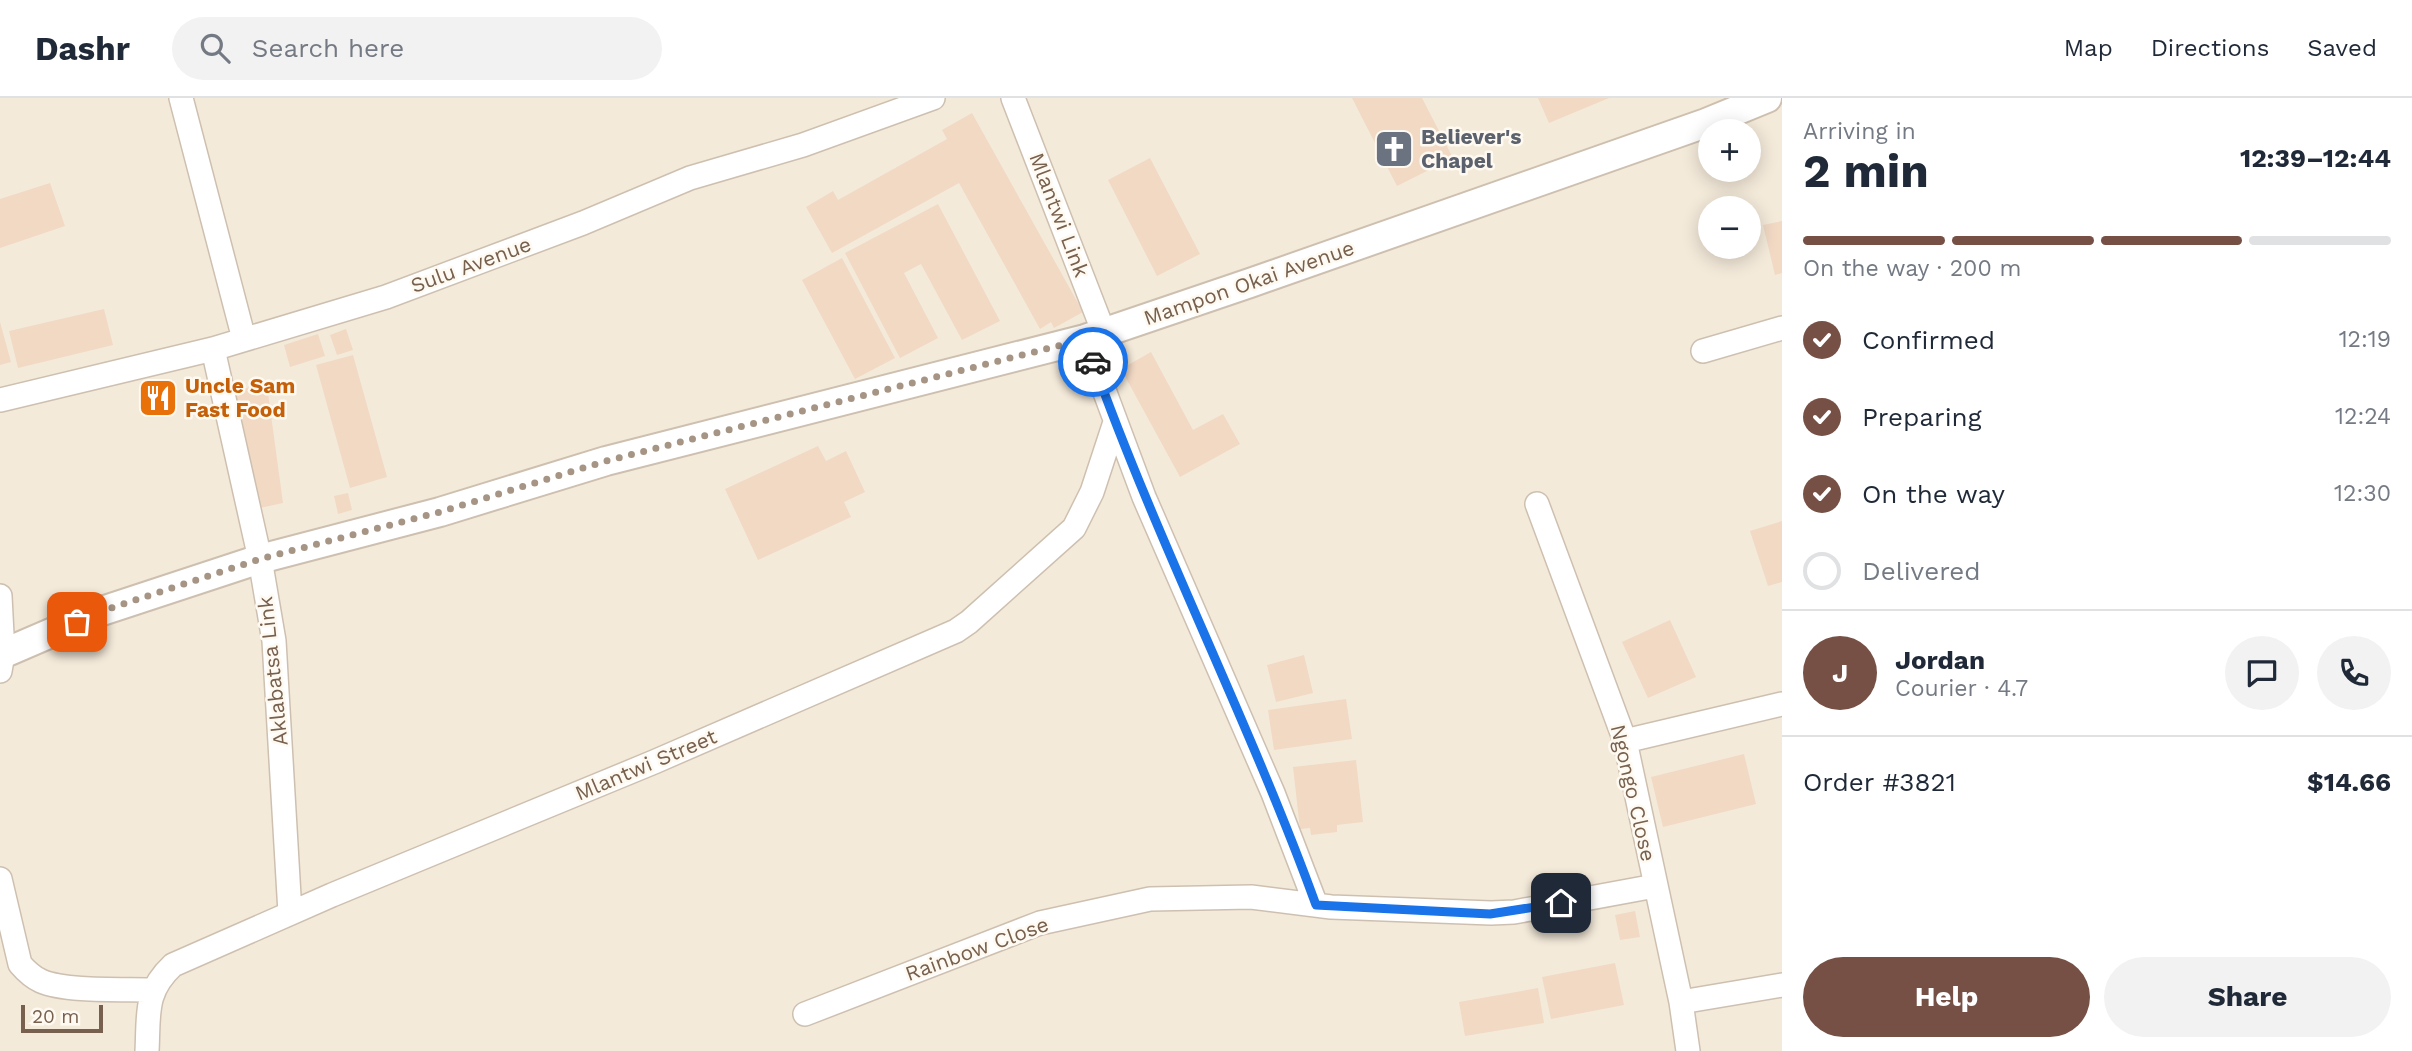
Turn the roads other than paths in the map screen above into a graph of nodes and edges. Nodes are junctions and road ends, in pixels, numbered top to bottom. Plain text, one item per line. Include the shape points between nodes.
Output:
1 (181, 98) edge
2 (933, 98) edge
3 (1013, 98) edge
4 (1767, 98) edge
5 (1782, 328) edge
6 (1095, 336) junction
7 (244, 339) junction
8 (213, 349) junction
9 (1703, 351) dead end
10 (0, 400) edge
11 (1115, 422) junction
12 (1537, 504) dead end
13 (260, 559) junction
14 (0, 596) edge
15 (1, 660) edge
16 (1782, 704) edge
17 (1625, 741) junction
18 (0, 879) edge
19 (1655, 886) junction
20 (1316, 905) junction
21 (290, 914) junction
22 (10, 966) edge
23 (1782, 985) edge
24 (152, 990) junction
25 (1681, 1002) junction
26 (805, 1014) dead end
27 (148, 1051) edge
28 (1688, 1051) edge

1 - 7 street
2 - 7 street, Sulu Avenue via 803,145 690,178 386,297
3 - 6 street, Mlantwi Link
4 - 6 street, Mampon Okai Avenue via 1693,128
5 - 9 street
6 - 11 street, Mlantwi Link
6 - 13 street, Mampon Okai Avenue via 606,461 440,512
7 - 8 street, Sulu Avenue
8 - 10 street, Sulu Avenue
8 - 13 street, Aklabatsa Link
11 - 20 street, Mlantwi Link
11 - 21 street, Mlantwi Street via 1092,492 1074,528 956,631
12 - 17 street, Ngongo Close
13 - 15 street, Mampon Okai Avenue via 102,611
13 - 21 street, Aklabatsa Link via 274,640
14 - 15 street
16 - 17 street
17 - 19 street, Ngongo Close
18 - 22 street
19 - 20 street, Rainbow Close via 1490,914
19 - 25 street, Ngongo Close
20 - 26 street, Rainbow Close via 1251,897 1150,899 1040,923
21 - 24 street, Mlantwi Street via 173,965
22 - 24 street via 44,982
23 - 25 street
24 - 27 street
25 - 28 street, Ngongo Close

